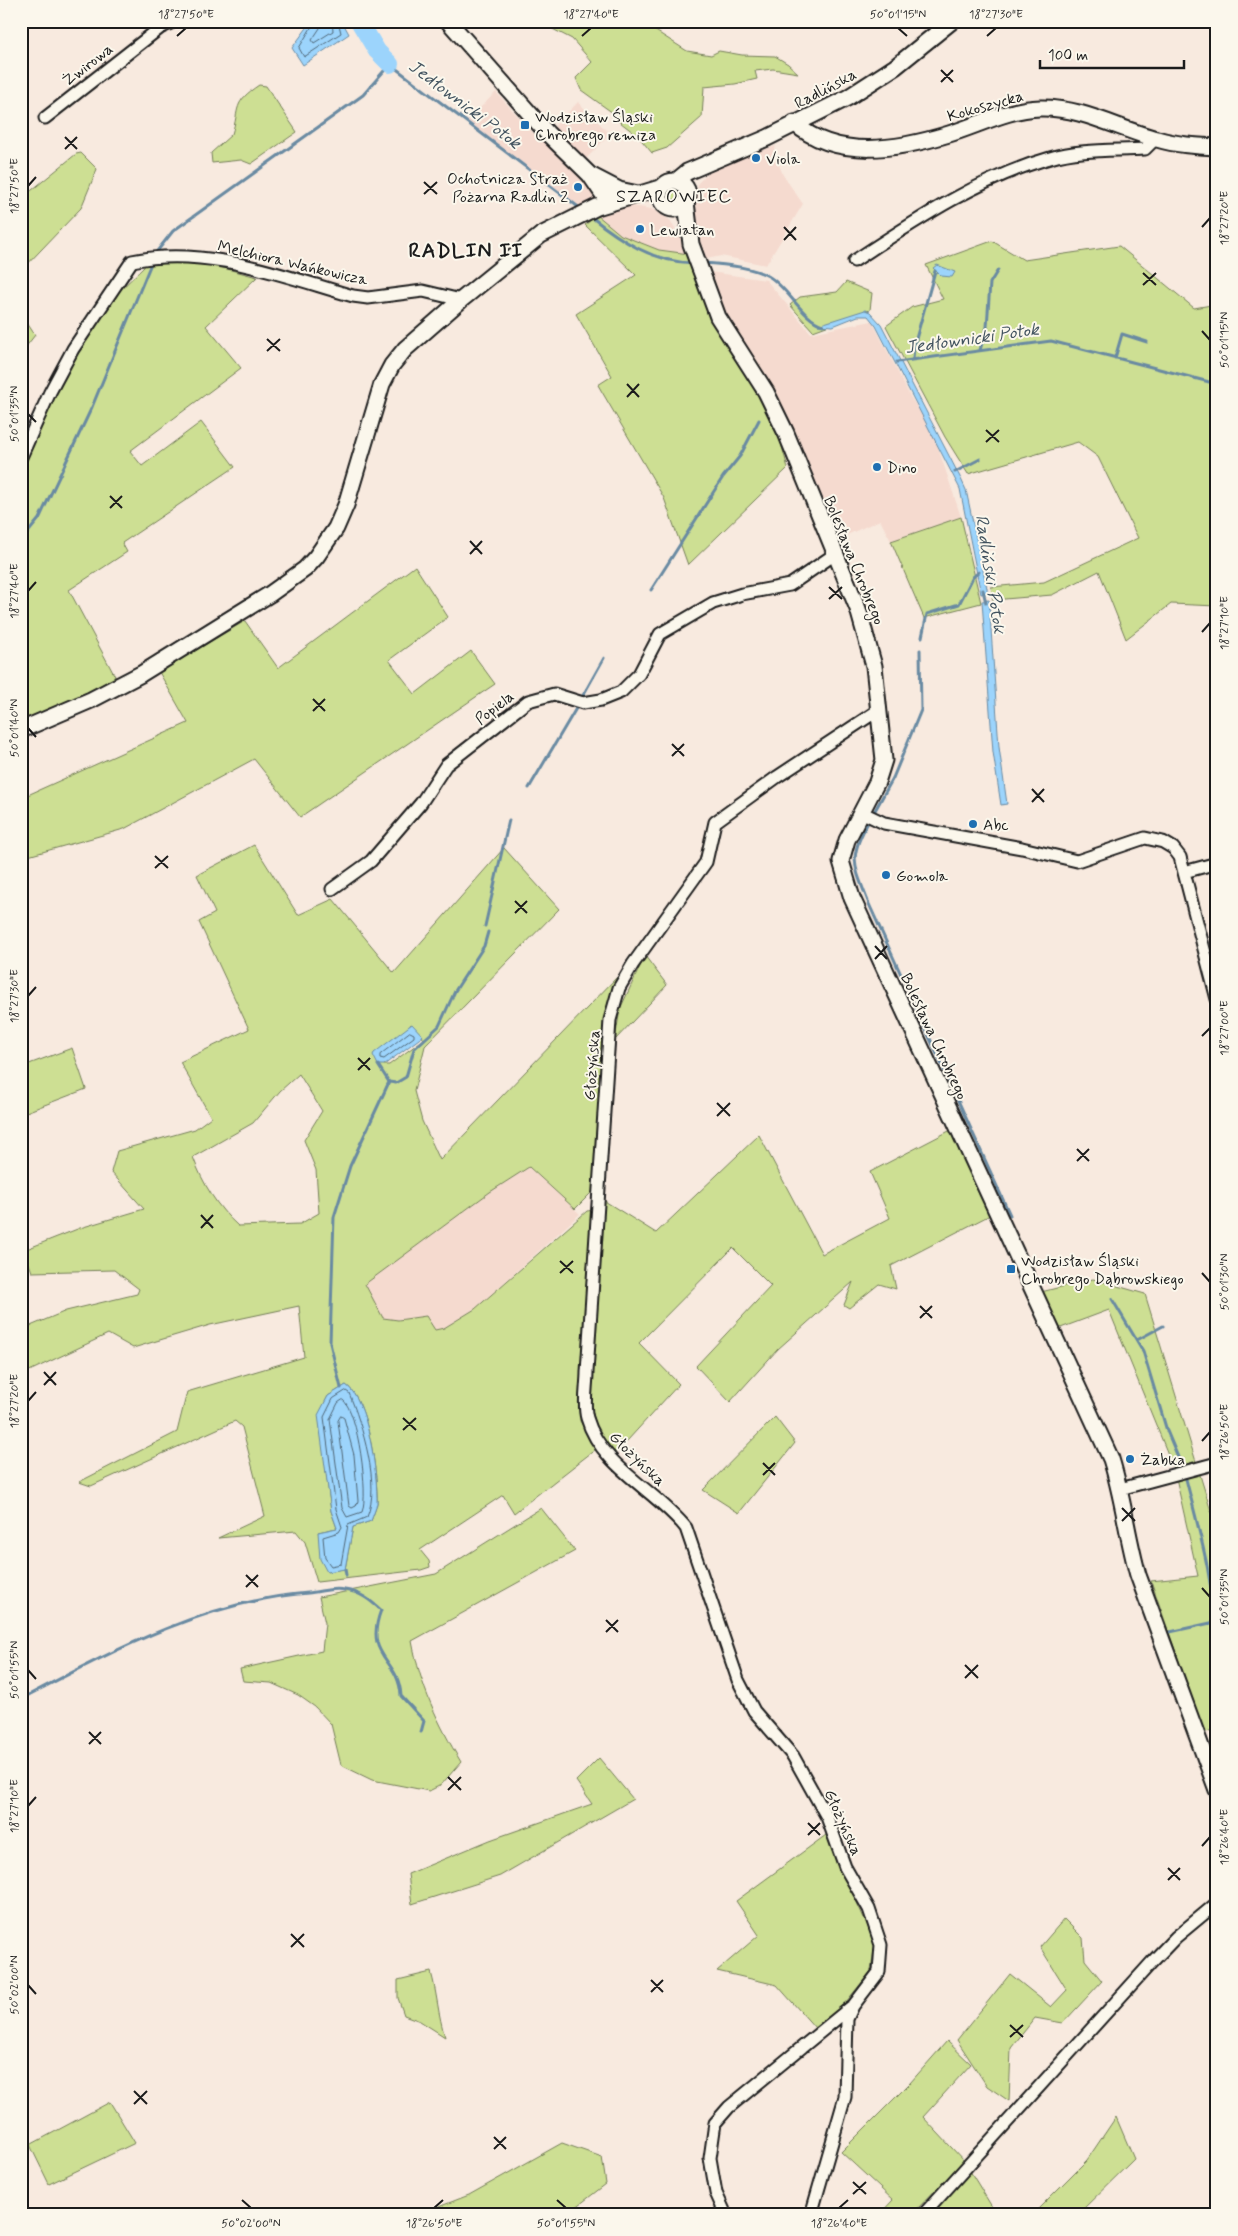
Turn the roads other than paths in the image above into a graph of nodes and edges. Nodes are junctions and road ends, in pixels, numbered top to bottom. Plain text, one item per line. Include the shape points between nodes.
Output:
1 (175, 21) edge
2 (448, 21) edge
3 (952, 21) edge
4 (45, 118) dead end
5 (794, 123) junction
6 (1155, 139) junction
7 (1217, 147) edge
8 (590, 175) junction
9 (678, 190) junction
10 (639, 194) junction
11 (608, 203) junction
12 (667, 207) junction
13 (692, 249) junction
14 (854, 261) dead end
15 (461, 300) junction
16 (21, 457) edge
17 (835, 554) junction
18 (880, 709) junction
19 (21, 730) edge
20 (869, 816) junction
21 (1217, 863) edge
22 (1184, 872) junction
23 (332, 889) dead end
24 (1217, 1000) edge
25 (1217, 1463) edge
26 (1120, 1489) junction
27 (1217, 1790) edge
28 (1217, 1903) edge
29 (853, 2006) junction
30 (726, 2215) edge
31 (811, 2215) edge
32 (922, 2215) edge

1 - 4 street, Żwirowa via 160,28
2 - 8 street via 547,133
3 - 5 street, Radlińska via 895,67 847,98
5 - 6 street, Kokoszycka via 813,138 869,149 950,134 1008,114 1040,108 1068,110 1094,117
5 - 9 street, Radlińska via 703,166
6 - 7 street, Kokoszycka via 1180,145
6 - 14 street via 1145,149 1052,157 1020,168 936,210
8 - 10 street via 620,190
8 - 11 street
9 - 10 street
9 - 12 street via 677,209
9 - 12 street via 660,194
9 - 13 street, Bolesława Chrobrego
10 - 11 street
11 - 12 street
11 - 15 street via 541,235
12 - 13 street, Bolesława Chrobrego
13 - 17 street, Bolesława Chrobrego via 718,316 766,392 786,433
15 - 16 street, Melchiora Wańkowicza via 423,291 368,298 353,296 243,265 204,258 160,257 132,261 73,349
15 - 19 street via 423,332 392,365 382,384 346,505 336,528 305,569 141,674
17 - 18 street, Bolesława Chrobrego via 866,632
17 - 23 street, Popiela via 790,585 713,603 660,634 640,674 621,692 601,700 579,702 554,694 528,701 446,765 421,803 372,861
18 - 20 street, Bolesława Chrobrego via 884,760
18 - 29 street, Głożyńska via 715,822 706,862 619,988 610,1020 586,1417 600,1447 674,1513 686,1528 738,1680 754,1711 793,1756 827,1817 845,1867 869,1910 881,1945 879,1972
20 - 22 street via 884,823 1077,861 1145,838 1173,848 1180,857
20 - 26 street, Bolesława Chrobrego via 847,840 841,861 852,898 1099,1433
21 - 22 street
22 - 24 street
25 - 26 street
26 - 27 street, Bolesława Chrobrego via 1138,1575
28 - 32 street via 1152,1962
29 - 30 street via 730,2107 715,2123 710,2158 716,2193
29 - 31 street, Głożyńska via 847,2019 845,2097

